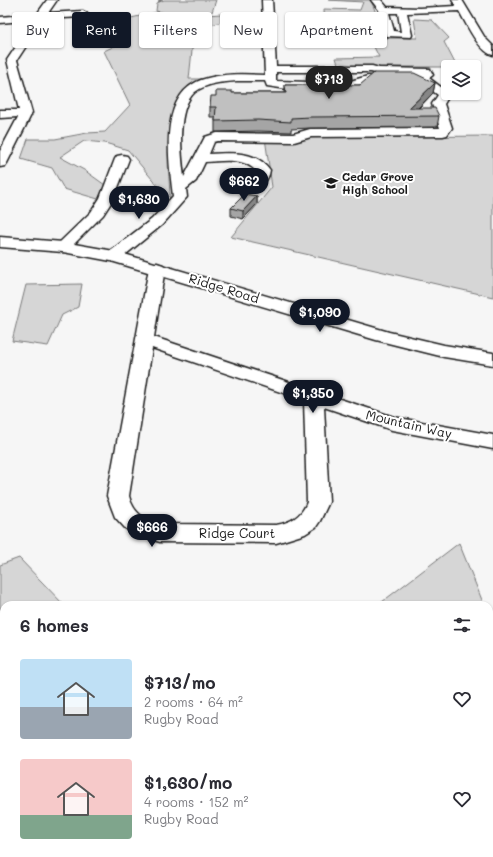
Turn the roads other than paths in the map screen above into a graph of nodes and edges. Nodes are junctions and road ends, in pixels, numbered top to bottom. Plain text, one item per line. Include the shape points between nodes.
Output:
1 (52, 0) edge
2 (267, 0) edge
3 (376, 0) edge
4 (459, 4) edge
5 (384, 10) junction
6 (402, 10) junction
7 (44, 12) edge
8 (12, 19) edge
9 (0, 20) edge
10 (20, 48) edge
11 (493, 52) edge
12 (12, 60) junction
13 (0, 61) edge
14 (271, 74) junction
15 (422, 78) junction
16 (26, 113) junction
17 (0, 114) edge
18 (201, 158) junction
19 (122, 159) dead end
20 (0, 163) edge
21 (247, 183) dead end
22 (179, 188) junction
23 (0, 242) edge
24 (63, 247) junction
25 (114, 256) junction
26 (157, 268) junction
27 (145, 340) junction
28 (493, 359) edge
29 (314, 398) junction
30 (493, 442) edge

1 - 7 street
2 - 14 street
3 - 5 street
4 - 6 street
4 - 11 street via 481,40
5 - 6 street
5 - 6 street via 390,34 407,35
8 - 9 street
10 - 12 street
12 - 13 street
12 - 16 street
14 - 15 street via 271,84 287,86 344,86 371,78
14 - 15 street via 372,69 426,71 427,75
14 - 22 street via 216,80 192,89 182,103 174,135
15 - 18 street via 444,94 438,104 446,128 443,132 310,133 294,138 217,137 209,140
16 - 17 street
16 - 20 street
18 - 21 street via 239,158 257,163 263,170 262,178
18 - 22 street via 192,178
19 - 24 street via 107,198 96,215
22 - 25 street via 180,197 157,222
23 - 24 main road, Ridge Road
24 - 25 main road, Ridge Road
25 - 26 main road, Ridge Road
26 - 27 street, Ridge Court
26 - 28 main road, Ridge Road via 383,336
27 - 29 street, Mountain Way
27 - 29 street, Ridge Court via 118,496 121,509 130,520 151,531 276,534 293,530 308,522 318,502
29 - 30 street, Mountain Way via 392,423

